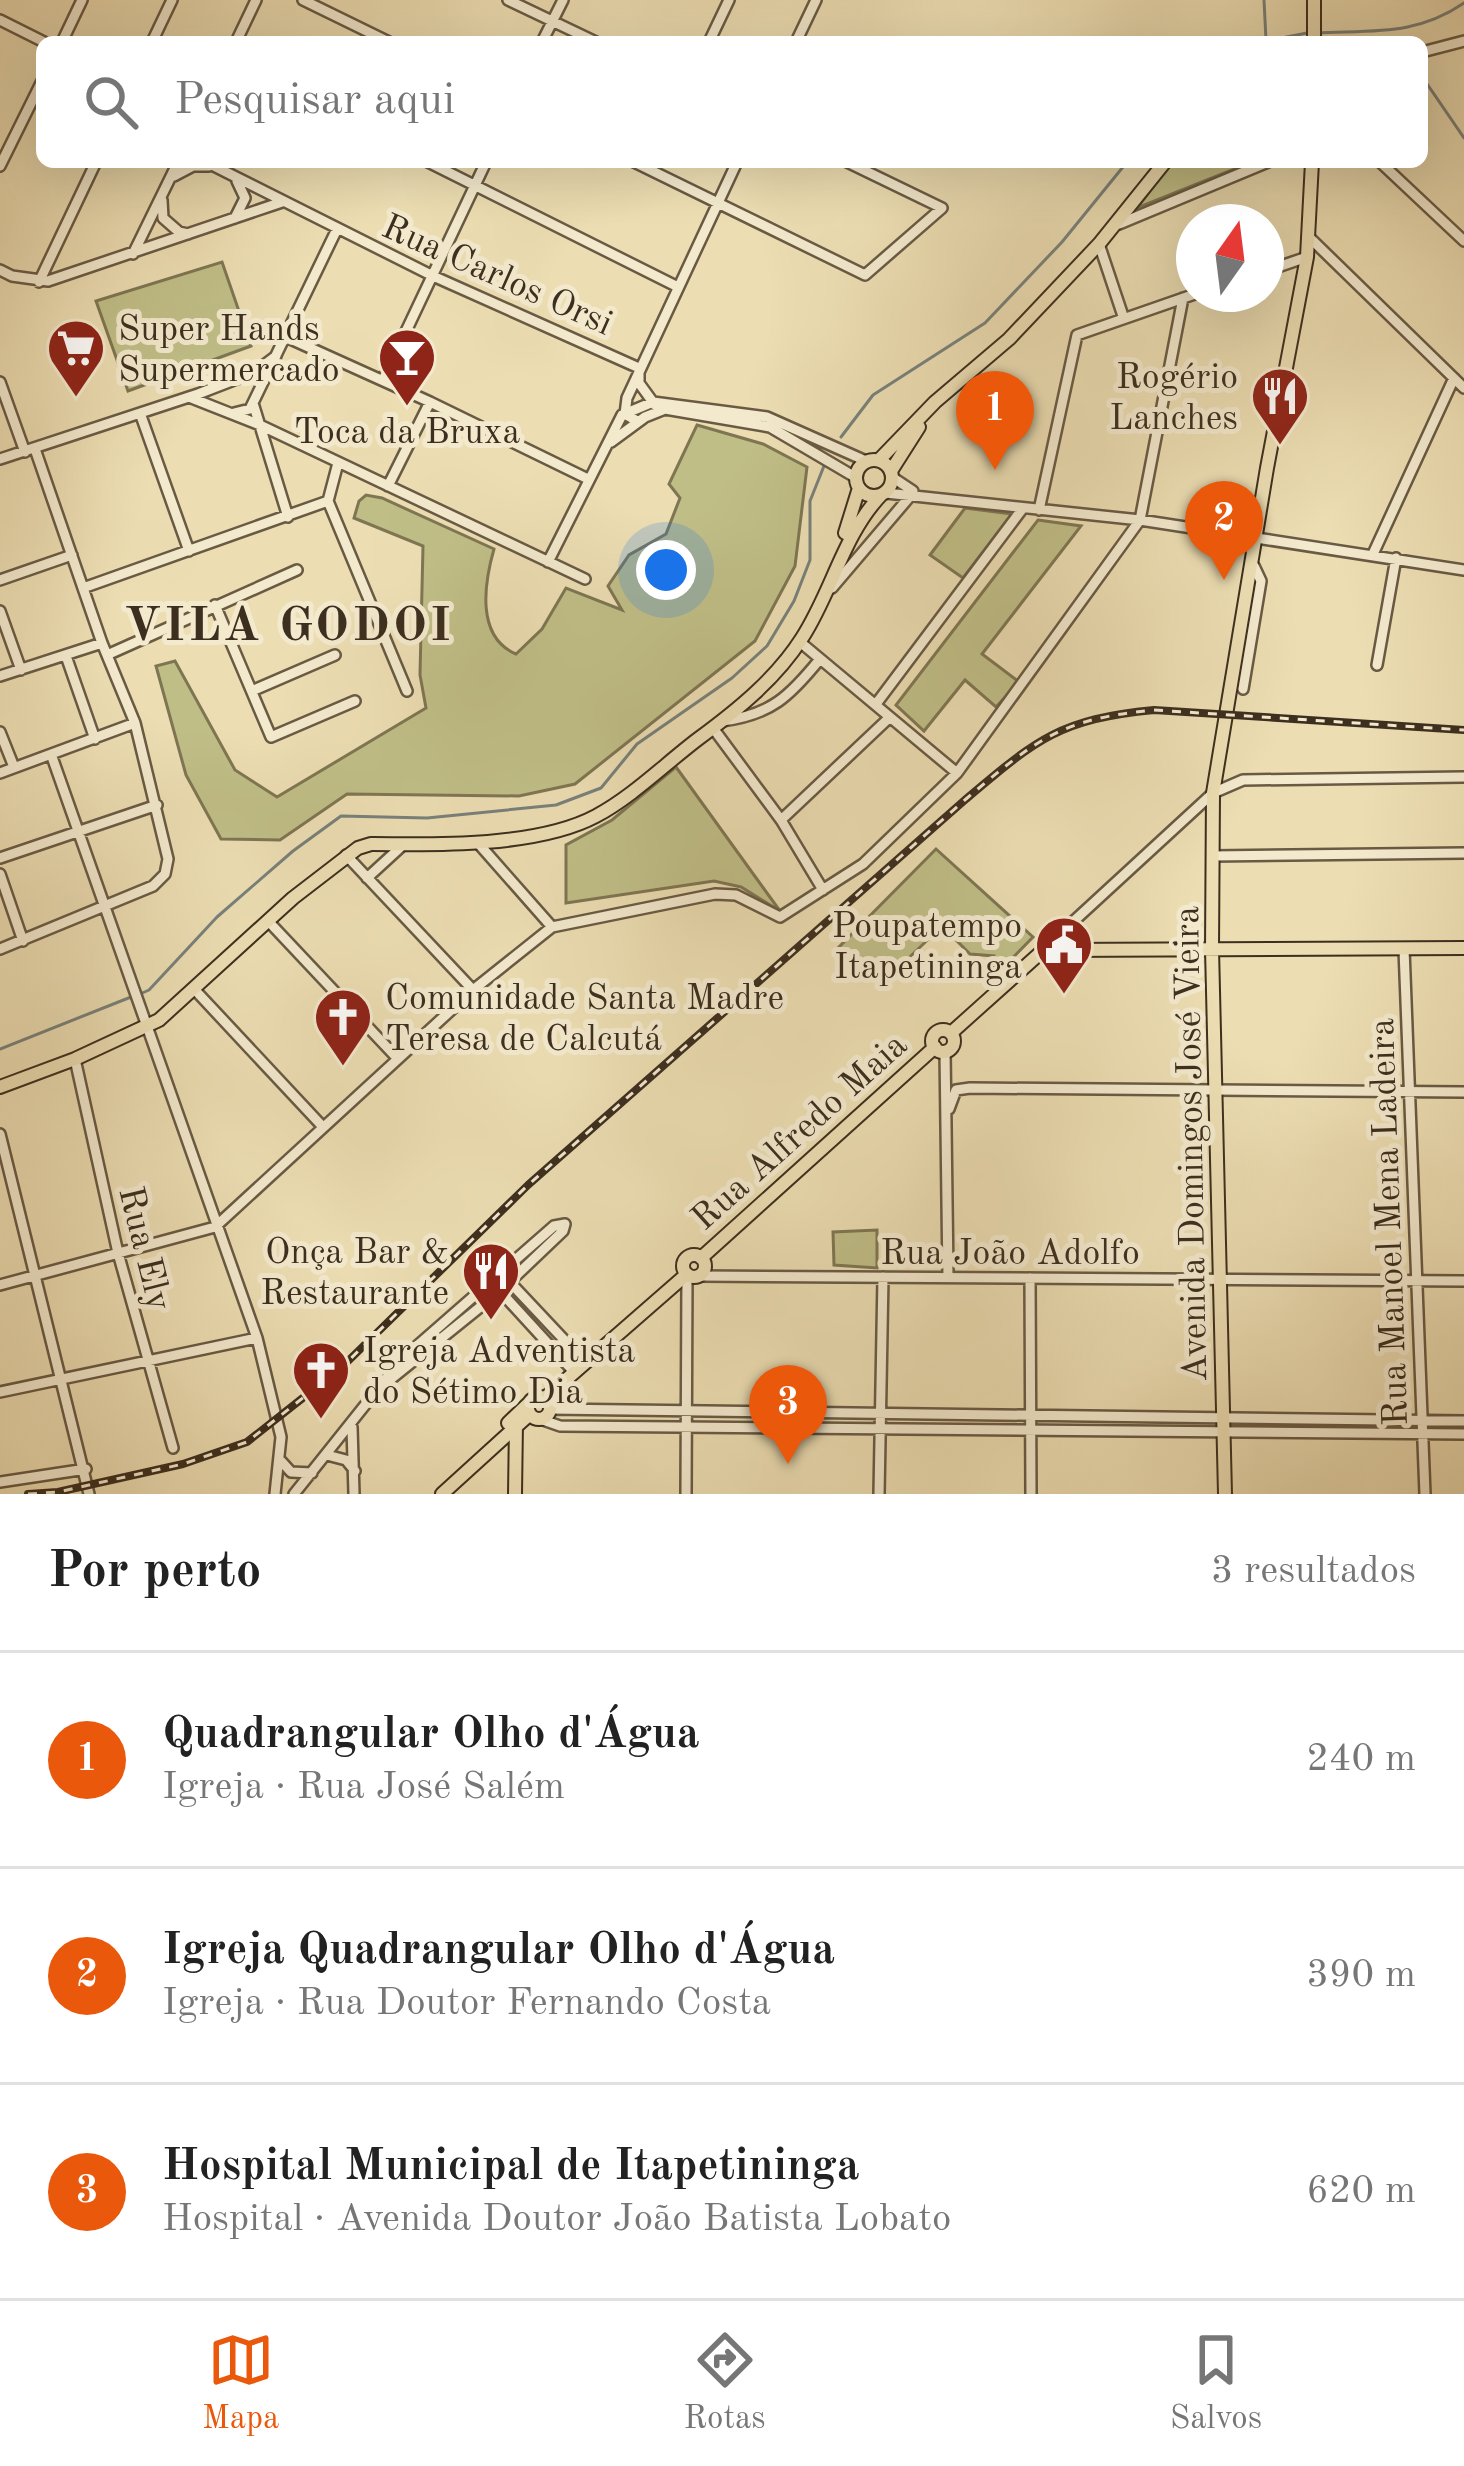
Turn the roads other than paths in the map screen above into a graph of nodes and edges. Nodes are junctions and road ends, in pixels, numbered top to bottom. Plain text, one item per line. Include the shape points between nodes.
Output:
1 (82, 0) edge
2 (172, 0) edge
3 (256, 0) edge
4 (303, 0) edge
5 (508, 0) edge
6 (563, 0) edge
7 (729, 0) edge
8 (816, 0) edge
9 (1314, 0) edge
10 (0, 20) edge
11 (552, 21) junction
12 (65, 36) edge
13 (155, 36) edge
14 (239, 36) edge
15 (377, 36) edge
16 (545, 36) edge
17 (583, 36) edge
18 (712, 36) edge
19 (799, 36) edge
20 (1314, 36) edge
21 (36, 38) edge
22 (1464, 41) edge
23 (1428, 50) edge
24 (36, 93) edge
25 (0, 166) edge
26 (93, 168) edge
27 (175, 168) edge
28 (190, 168) edge
29 (217, 168) edge
30 (440, 168) edge
31 (483, 168) edge
32 (646, 168) edge
33 (734, 168) edge
34 (859, 168) edge
35 (1161, 168) edge
36 (1254, 168) edge
37 (1312, 168) edge
38 (1386, 168) edge
39 (232, 176) junction
40 (169, 180) junction
41 (475, 185) junction
42 (162, 194) junction
43 (282, 202) junction
44 (717, 202) junction
45 (235, 218) junction
46 (1114, 226) junction
47 (337, 229) junction
48 (189, 234) junction
49 (1309, 237) junction
50 (1464, 242) edge
51 (1099, 244) junction
52 (133, 254) junction
53 (1307, 257) junction
54 (1284, 265) edge
55 (0, 270) edge
56 (433, 276) junction
57 (39, 282) junction
58 (676, 286) junction
59 (1176, 300) edge
60 (1186, 312) edge
61 (1123, 316) junction
62 (286, 337) junction
63 (276, 356) junction
64 (639, 368) junction
65 (1454, 378) junction
66 (237, 379) junction
67 (383, 380) junction
68 (0, 382) edge
69 (1464, 388) edge
70 (260, 391) junction
71 (198, 394) junction
72 (430, 402) junction
73 (935, 402) junction
74 (253, 404) junction
75 (232, 412) junction
76 (646, 412) junction
77 (140, 413) junction
78 (625, 413) junction
79 (260, 425) junction
80 (603, 449) junction
81 (30, 451) junction
82 (0, 459) edge
83 (872, 461) junction
84 (338, 463) junction
85 (892, 474) junction
86 (588, 479) junction
87 (857, 483) junction
88 (388, 486) junction
89 (883, 494) junction
90 (915, 494) junction
91 (328, 501) junction
92 (1023, 508) junction
93 (1039, 511) junction
94 (288, 517) junction
95 (1140, 520) junction
96 (1258, 540) junction
97 (189, 551) junction
98 (1373, 554) junction
99 (73, 555) junction
100 (1396, 558) junction
101 (548, 562) junction
102 (1253, 566) junction
103 (298, 570) dead end
104 (1464, 570) edge
105 (585, 579) dead end
106 (0, 580) edge
107 (83, 588) junction
108 (826, 596) junction
109 (215, 605) junction
110 (0, 611) edge
111 (800, 642) junction
112 (102, 643) junction
113 (106, 655) junction
114 (335, 655) dead end
115 (66, 656) junction
116 (820, 658) junction
117 (1377, 665) dead end
118 (21, 670) junction
119 (0, 676) edge
120 (1243, 689) dead end
121 (254, 690) junction
122 (407, 691) dead end
123 (355, 701) dead end
124 (876, 704) junction
125 (890, 717) junction
126 (135, 723) junction
127 (718, 724) junction
128 (0, 732) edge
129 (95, 739) junction
130 (51, 754) junction
131 (14, 767) junction
132 (1464, 767) edge
133 (0, 773) edge
134 (957, 773) junction
135 (1464, 778) edge
136 (1213, 793) junction
137 (157, 805) junction
138 (781, 820) junction
139 (77, 830) junction
140 (478, 843) junction
141 (404, 844) junction
142 (1464, 853) edge
143 (346, 855) junction
144 (1214, 856) junction
145 (0, 858) edge
146 (0, 874) edge
147 (367, 878) junction
148 (823, 890) junction
149 (103, 907) junction
150 (270, 923) junction
151 (552, 927) junction
152 (1064, 931) joint
153 (22, 940) junction
154 (1053, 948) junction
155 (1464, 948) edge
156 (0, 949) edge
157 (1212, 949) junction
158 (1404, 949) junction
159 (195, 990) junction
160 (473, 990) junction
161 (147, 1024) junction
162 (940, 1049) junction
163 (75, 1059) junction
164 (398, 1059) junction
165 (946, 1070) junction
166 (0, 1087) edge
167 (970, 1088) junction
168 (1216, 1090) junction
169 (1409, 1092) junction
170 (1464, 1092) edge
171 (949, 1109) junction
172 (323, 1127) junction
173 (0, 1133) edge
174 (215, 1227) junction
175 (118, 1253) junction
176 (501, 1273) junction
177 (691, 1275) junction
178 (33, 1276) junction
179 (883, 1277) junction
180 (948, 1277) junction
181 (1030, 1278) junction
182 (1222, 1279) junction
183 (1417, 1280) junction
184 (1464, 1280) edge
185 (491, 1281) junction
186 (511, 1282) junction
187 (0, 1285) edge
188 (500, 1292) junction
189 (256, 1338) junction
190 (149, 1361) junction
191 (579, 1367) junction
192 (60, 1379) junction
193 (382, 1387) junction
194 (0, 1392) edge
195 (686, 1411) junction
196 (532, 1412) junction
197 (881, 1413) junction
198 (1031, 1415) junction
199 (1422, 1420) junction
200 (1464, 1421) edge
201 (352, 1425) junction
202 (1226, 1425) junction
203 (686, 1428) junction
204 (880, 1430) junction
205 (1031, 1431) junction
206 (1422, 1433) junction
207 (1464, 1434) edge
208 (173, 1448) dead end
209 (327, 1455) junction
210 (280, 1458) junction
211 (86, 1469) junction
212 (355, 1471) junction
213 (312, 1473) junction
214 (0, 1482) edge
215 (89, 1494) edge
216 (275, 1494) edge
217 (294, 1494) edge
218 (354, 1494) edge
219 (442, 1494) edge
220 (515, 1494) edge
221 (686, 1494) edge
222 (879, 1494) edge
223 (1031, 1494) edge
224 (1225, 1494) edge
225 (1425, 1494) edge

1 - 12 street
2 - 13 street
3 - 14 street
4 - 15 street
5 - 11 street
6 - 11 street
7 - 18 street
8 - 19 street
9 - 20 main road
10 - 21 street
11 - 16 street
11 - 17 street
22 - 23 street
24 - 25 street
26 - 57 street
27 - 40 street
28 - 40 street
29 - 39 street, Rua Carlos Orsi
30 - 41 street
31 - 41 street
32 - 44 street
33 - 44 street
34 - 44 street via 942,208 865,275
35 - 46 main road
36 - 46 street
37 - 49 main road, Avenida Domingos José Vieira
38 - 50 street
39 - 43 street, Rua Carlos Orsi
39 - 45 street via 245,198
40 - 42 street
41 - 56 street
41 - 58 street
42 - 48 street via 164,218
42 - 52 street
43 - 45 street
43 - 47 street, Rua Carlos Orsi
44 - 58 street
45 - 48 street
46 - 51 main road
47 - 56 street, Rua Carlos Orsi
47 - 62 street
48 - 52 street
49 - 53 main road, Avenida Domingos José Vieira
49 - 65 street
51 - 61 street
51 - 73 main road
52 - 57 street
53 - 54 street
53 - 96 main road, Avenida Domingos José Vieira
55 - 57 street
56 - 64 street, Rua Carlos Orsi
56 - 67 street
58 - 64 street
59 - 61 street
60 - 95 street
61 - 93 street via 1077,335
62 - 63 street
62 - 67 street
63 - 66 street
63 - 70 street
64 - 76 street
64 - 78 street
65 - 69 street
65 - 98 street
66 - 70 street
66 - 71 street
67 - 72 street
68 - 81 street
70 - 74 street
71 - 75 street
71 - 77 street
72 - 86 street
72 - 88 street
73 - 83 main road
73 - 85 main road
74 - 75 street
74 - 79 street
75 - 79 street
76 - 78 street
76 - 80 street
76 - 83 street via 767,417
76 - 87 street via 770,427
77 - 81 street
77 - 97 street
78 - 80 street
79 - 84 street
79 - 94 street
80 - 86 street
81 - 82 street
81 - 99 street
83 - 85 main road
83 - 87 main road
84 - 88 street
84 - 91 street
85 - 89 main road
85 - 90 street
86 - 101 street
87 - 89 main road via 869,496
87 - 108 main road
88 - 101 street
89 - 90 street
89 - 108 main road via 853,530
90 - 92 street
90 - 108 street
91 - 94 street
91 - 122 street
92 - 93 street
92 - 124 street
93 - 95 street
94 - 97 street
95 - 96 street
95 - 134 street
96 - 98 street
96 - 102 main road, Avenida Domingos José Vieira
97 - 107 street
98 - 100 street
99 - 106 street
99 - 107 street
100 - 104 street
100 - 117 street
101 - 105 street
102 - 120 street via 1261,581
102 - 136 main road, Avenida Domingos José Vieira
103 - 109 street
107 - 112 street
108 - 111 main road
109 - 113 street
109 - 121 street
110 - 118 street
111 - 116 street
111 - 127 main road
112 - 113 street
112 - 115 street
113 - 126 street
114 - 121 street
115 - 118 street
115 - 129 street
116 - 124 street
116 - 127 street via 786,698
118 - 119 street
121 - 123 street via 271,737
124 - 125 street
125 - 134 street
125 - 138 street
126 - 129 street
126 - 137 street
127 - 138 street
127 - 140 main road via 596,816
128 - 131 street
129 - 130 street
130 - 131 street
130 - 139 street
131 - 133 street
132 - 135 street
134 - 148 street
135 - 136 street via 1243,781
136 - 144 main road, Avenida Domingos José Vieira
136 - 152 street
137 - 139 street
137 - 149 street via 165,874
138 - 148 street
139 - 145 street
139 - 149 street
140 - 141 main road
140 - 151 street
141 - 143 main road via 371,844
141 - 147 street
142 - 144 street
143 - 147 street
143 - 150 main road
144 - 157 main road, Avenida Domingos José Vieira
146 - 153 street
147 - 160 street
148 - 151 street via 780,917 736,895 715,895
149 - 153 street
149 - 161 street
150 - 159 main road
150 - 164 street
151 - 160 street
152 - 154 main road, Rua Alfredo Maia via 1049,932
153 - 156 street
154 - 157 main road
154 - 162 main road, Rua Alfredo Maia via 951,1033 936,1033
155 - 158 main road
157 - 158 main road
157 - 168 main road, Avenida Domingos José Vieira
158 - 169 street, Rua Manoel Mena Ladeira
159 - 161 main road
159 - 172 street
160 - 164 street
161 - 163 main road
161 - 174 street
162 - 165 street
162 - 177 main road, Rua Alfredo Maia
163 - 166 main road
163 - 175 street, Rua Ely
164 - 172 street
165 - 167 street
165 - 171 street
167 - 168 street
167 - 171 street via 956,1090
168 - 169 street
168 - 182 main road, Avenida Domingos José Vieira
169 - 170 street
169 - 183 street, Rua Manoel Mena Ladeira
171 - 180 street
172 - 174 street
173 - 178 street
174 - 175 street
174 - 189 street
175 - 178 street
175 - 190 street, Rua Ely
176 - 185 street
176 - 186 street
176 - 186 street via 565,1224
177 - 179 street, Rua João Adolfo
177 - 191 main road, Rua Alfredo Maia
177 - 195 street
178 - 187 street
178 - 192 street
179 - 180 street, Rua João Adolfo
179 - 197 street
180 - 181 street, Rua João Adolfo
181 - 182 street, Rua João Adolfo
181 - 198 street
182 - 183 street, Rua João Adolfo
182 - 202 main road, Avenida Domingos José Vieira
183 - 184 street, Rua João Adolfo
183 - 199 street, Rua Manoel Mena Ladeira
185 - 188 street
185 - 193 street via 401,1360
186 - 188 street
186 - 191 street
188 - 191 street
188 - 193 street
189 - 190 street
189 - 210 street
190 - 192 street
190 - 208 street, Rua Ely
191 - 196 main road, Rua Alfredo Maia
192 - 194 street
192 - 211 street
193 - 201 street
195 - 196 street
195 - 197 street
195 - 203 street
196 - 203 street via 560,1426
196 - 219 main road, Rua Alfredo Maia
196 - 220 main road
197 - 198 street
197 - 204 street
198 - 202 street
198 - 205 street
199 - 200 street
199 - 202 street
199 - 206 street, Rua Manoel Mena Ladeira
201 - 209 street
201 - 212 street
202 - 205 street
202 - 206 street
202 - 224 main road, Avenida Domingos José Vieira
203 - 204 street
203 - 221 street
204 - 205 street
204 - 222 street
205 - 223 street
206 - 207 street
206 - 225 street, Rua Manoel Mena Ladeira
209 - 212 street
209 - 213 street
210 - 213 street via 291,1472
210 - 216 street
211 - 214 street
211 - 215 street
212 - 218 street
213 - 217 street

